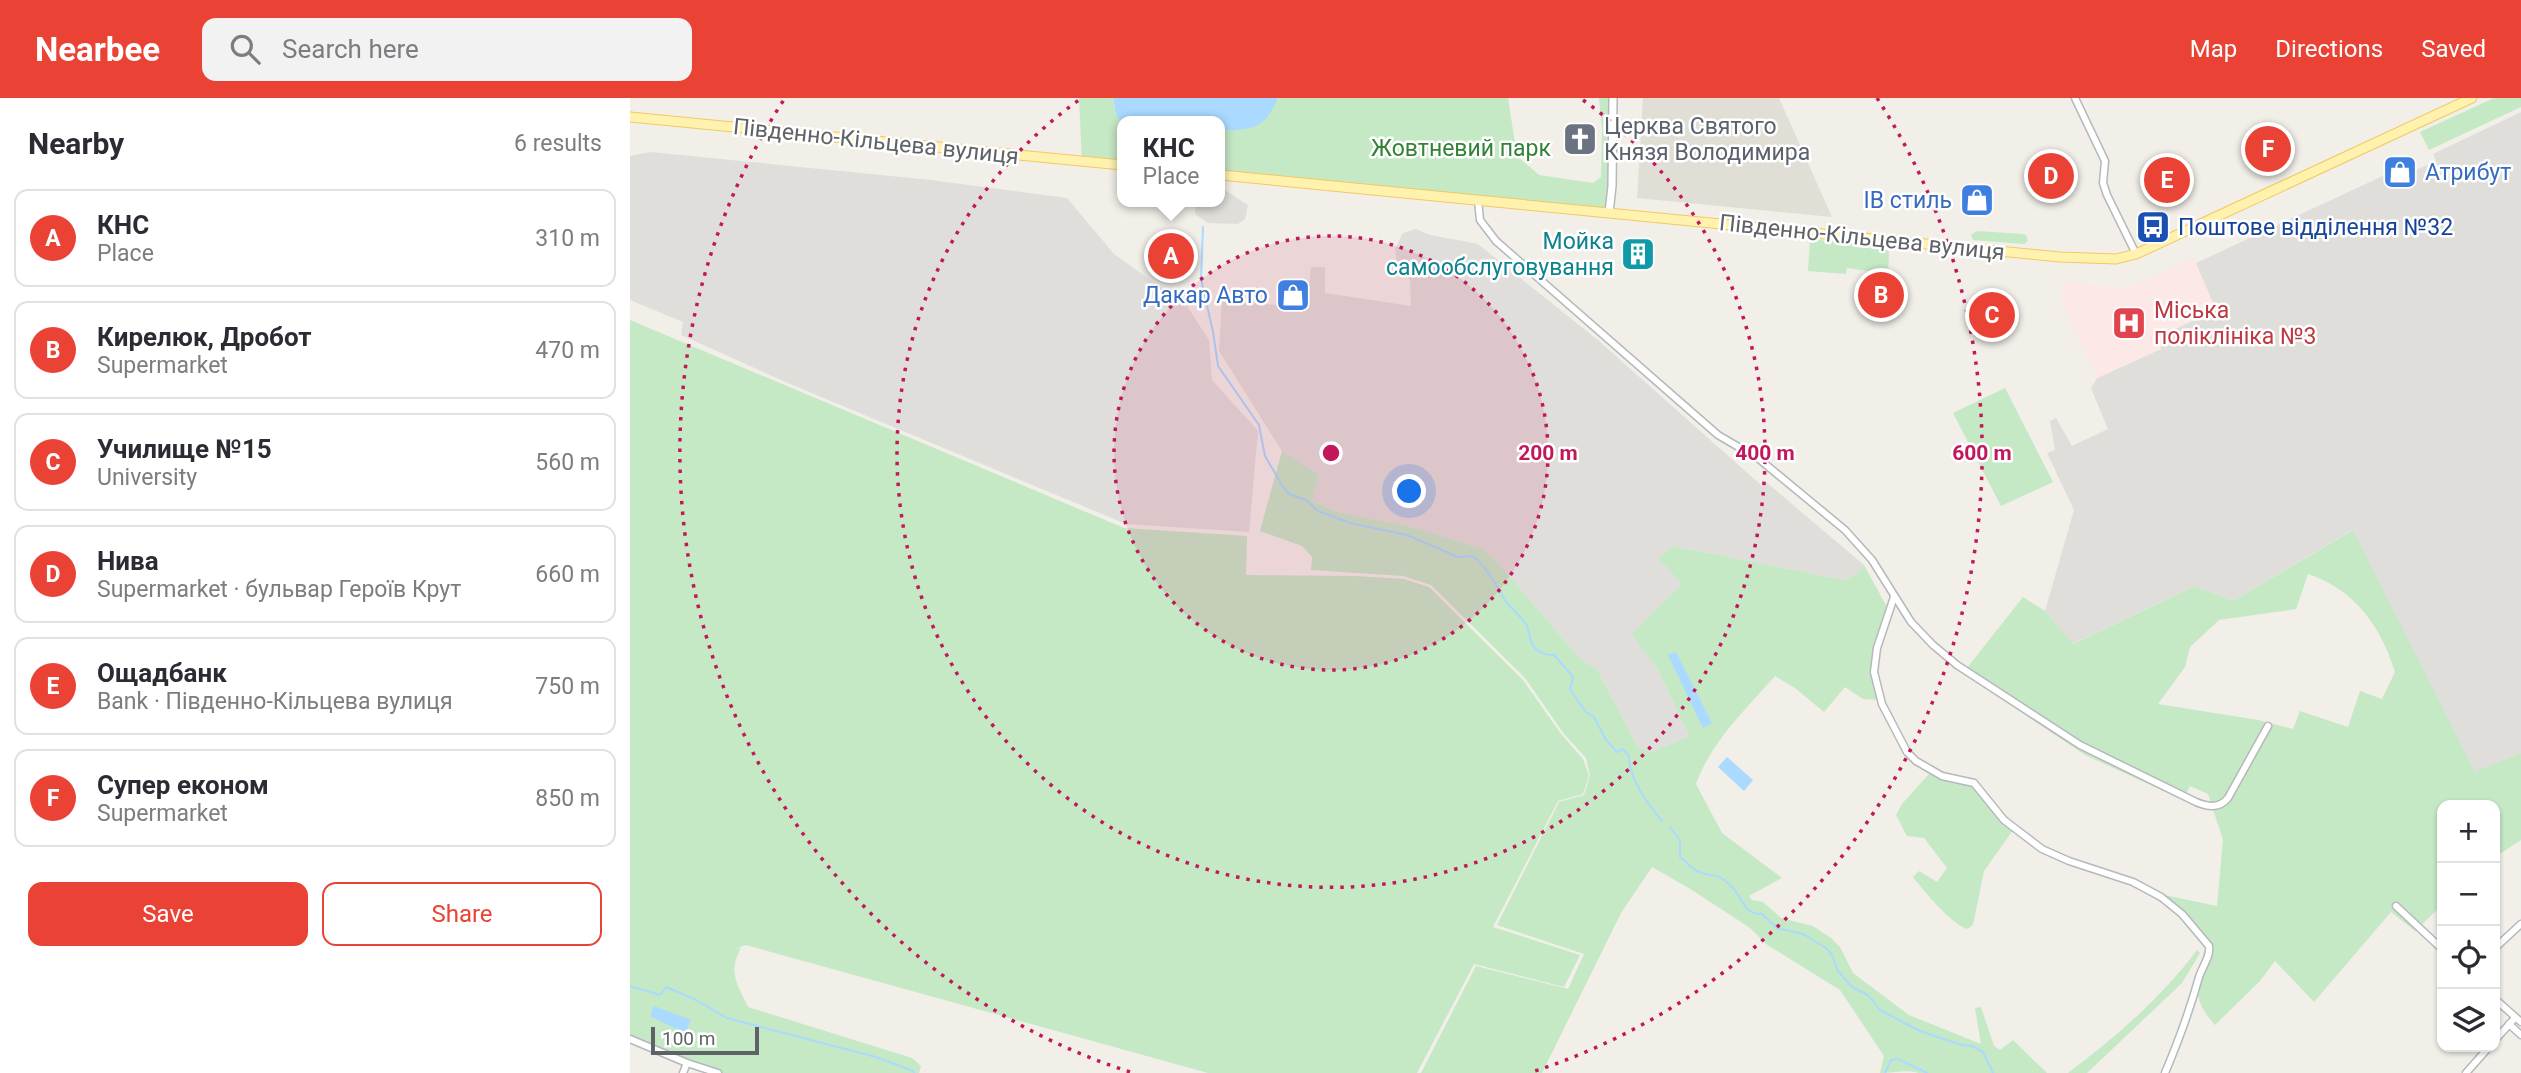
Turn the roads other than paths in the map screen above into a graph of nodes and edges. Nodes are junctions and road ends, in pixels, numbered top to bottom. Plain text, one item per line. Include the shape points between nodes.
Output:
1 (1613, 98) edge
2 (2076, 98) edge
3 (2472, 98) edge
4 (630, 117) edge
5 (1117, 165) edge
6 (1225, 175) edge
7 (1478, 200) junction
8 (1609, 213) junction
9 (2136, 254) junction
10 (1894, 597) junction
11 (2268, 726) dead end
12 (2396, 906) dead end
13 (2521, 924) edge
14 (2500, 943) edge
15 (2437, 944) edge
16 (2500, 1004) edge
17 (2518, 1020) edge
18 (2509, 1024) junction
19 (2500, 1034) edge
20 (2521, 1035) edge
21 (630, 1039) edge
22 (2485, 1052) edge
23 (687, 1063) junction
24 (683, 1073) edge
25 (718, 1073) edge
26 (2165, 1073) edge
27 (2466, 1073) edge

1 - 8 street
2 - 9 street via 2105,161 2107,195
3 - 9 main road, Південно-Кільцева вулиця
4 - 5 main road, Південно-Кільцева вулиця
6 - 7 main road, Південно-Кільцева вулиця
7 - 8 main road, Південно-Кільцева вулиця
7 - 10 street via 1480,220 1496,241 1718,435 1759,459 1838,523 1868,554
8 - 9 main road, Південно-Кільцева вулиця via 2060,257 2116,259
10 - 11 street via 1933,645 1990,689 2080,746 2201,804 2224,802
10 - 26 street via 1874,672 1882,704 1907,752 1942,776 1974,783 2004,820 2042,849 2143,887 2169,902 2208,946
12 - 15 street
13 - 14 street
16 - 17 street
17 - 18 street
18 - 19 street
18 - 20 street
21 - 23 street
22 - 27 street
23 - 24 street
23 - 25 street

